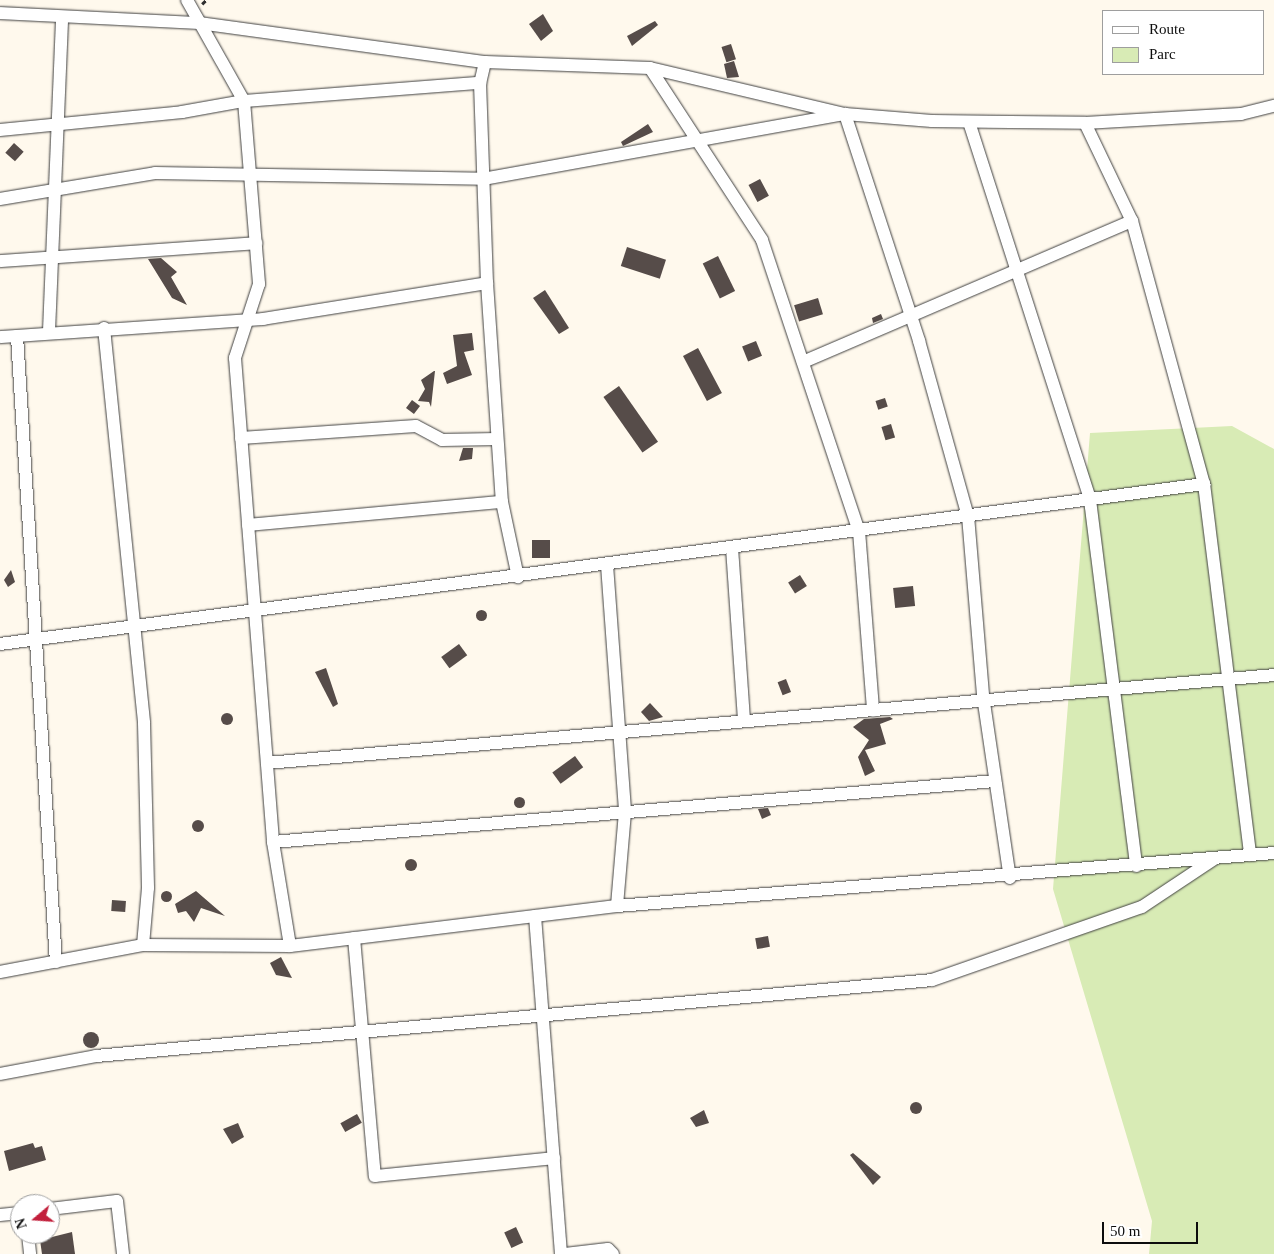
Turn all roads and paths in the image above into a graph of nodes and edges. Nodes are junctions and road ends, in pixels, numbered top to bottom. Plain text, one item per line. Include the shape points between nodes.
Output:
1 (187, 0) edge
2 (0, 13) edge
3 (62, 18) junction
4 (200, 23) junction
5 (485, 62) junction
6 (650, 68) junction
7 (480, 84) junction
8 (244, 101) junction
9 (1274, 106) edge
10 (845, 114) junction
11 (969, 122) junction
12 (1085, 122) junction
13 (59, 123) junction
14 (0, 130) edge
15 (699, 143) junction
16 (250, 174) junction
17 (483, 179) junction
18 (56, 188) junction
19 (0, 199) edge
20 (1132, 221) junction
21 (256, 243) junction
22 (53, 255) junction
23 (0, 261) edge
24 (1017, 270) junction
25 (486, 283) junction
26 (911, 315) junction
27 (246, 320) junction
28 (104, 328) junction
29 (49, 331) junction
30 (17, 336) junction
31 (0, 337) edge
32 (802, 362) junction
33 (241, 438) junction
34 (497, 438) junction
35 (1204, 484) junction
36 (1090, 500) junction
37 (502, 502) junction
38 (968, 516) junction
39 (248, 525) junction
40 (859, 531) junction
41 (732, 548) junction
42 (608, 565) junction
43 (518, 578) junction
44 (257, 608) junction
45 (132, 628) junction
46 (37, 640) junction
47 (0, 644) edge
48 (1274, 675) edge
49 (1228, 681) junction
50 (1114, 690) junction
51 (984, 701) junction
52 (873, 710) junction
53 (744, 721) junction
54 (619, 731) junction
55 (267, 762) junction
56 (995, 781) junction
57 (625, 812) junction
58 (273, 842) junction
59 (1274, 853) edge
60 (1250, 855) junction
61 (1216, 857) junction
62 (1136, 866) junction
63 (1010, 878) junction
64 (617, 906) junction
65 (536, 916) junction
66 (354, 938) junction
67 (143, 946) junction
68 (290, 946) junction
69 (56, 962) junction
70 (0, 972) edge
71 (543, 1015) junction
72 (362, 1032) junction
73 (0, 1074) edge
74 (554, 1158) junction
75 (60, 1208) edge
76 (606, 1252) edge
77 (124, 1254) edge
78 (563, 1254) edge

1 - 4 street
2 - 3 street
3 - 4 street
3 - 13 street
4 - 5 street
4 - 8 street
5 - 6 street
5 - 7 street
6 - 10 street
6 - 15 street
7 - 8 street
7 - 17 street
8 - 13 street via 182,112
8 - 16 street
9 - 12 street via 1242,114
10 - 11 street
10 - 15 street
10 - 26 street
11 - 12 street
11 - 24 street
12 - 20 street
13 - 14 street
13 - 18 street
15 - 17 street
15 - 32 street via 762,240
16 - 17 street
16 - 18 street via 156,173
16 - 21 street
17 - 25 street
18 - 19 street
18 - 22 street
20 - 24 street
20 - 35 street
21 - 22 street
21 - 27 street via 259,284
22 - 23 street
22 - 29 street
24 - 26 street
24 - 36 street
25 - 27 street
25 - 34 street
26 - 32 street
26 - 38 street
27 - 28 street
27 - 33 street via 235,358
28 - 29 street
28 - 45 street
29 - 30 street
30 - 31 street
30 - 46 street
32 - 40 street
33 - 34 street via 416,426 442,440
33 - 39 street
34 - 37 street
35 - 36 street
35 - 49 street
36 - 38 street
36 - 50 street
37 - 39 street
37 - 43 street
38 - 40 street
38 - 51 street
39 - 44 street
40 - 41 street
40 - 52 street
41 - 42 street
41 - 53 street
42 - 43 street
42 - 54 street
43 - 44 street
44 - 45 street
44 - 55 street
45 - 46 street
45 - 67 street via 144,724 148,888
46 - 47 street
46 - 69 street
48 - 49 street
49 - 50 street
49 - 60 street
50 - 51 street
50 - 62 street
51 - 52 street
51 - 56 street
52 - 53 street
53 - 54 street
54 - 55 street
54 - 57 street
55 - 58 street
56 - 57 street
56 - 63 street
57 - 58 street
57 - 64 street
58 - 68 street
59 - 60 street
60 - 61 street
61 - 62 street
61 - 71 street via 1142,907 932,980
62 - 63 street
63 - 64 street
64 - 65 street
65 - 66 street
65 - 71 street
66 - 68 street
66 - 72 street
67 - 68 street
67 - 69 street
69 - 70 street
71 - 72 street
71 - 74 street
72 - 73 street via 96,1056
72 - 74 street via 375,1176
74 - 78 street
75 - 77 street via 117,1201
76 - 78 street

